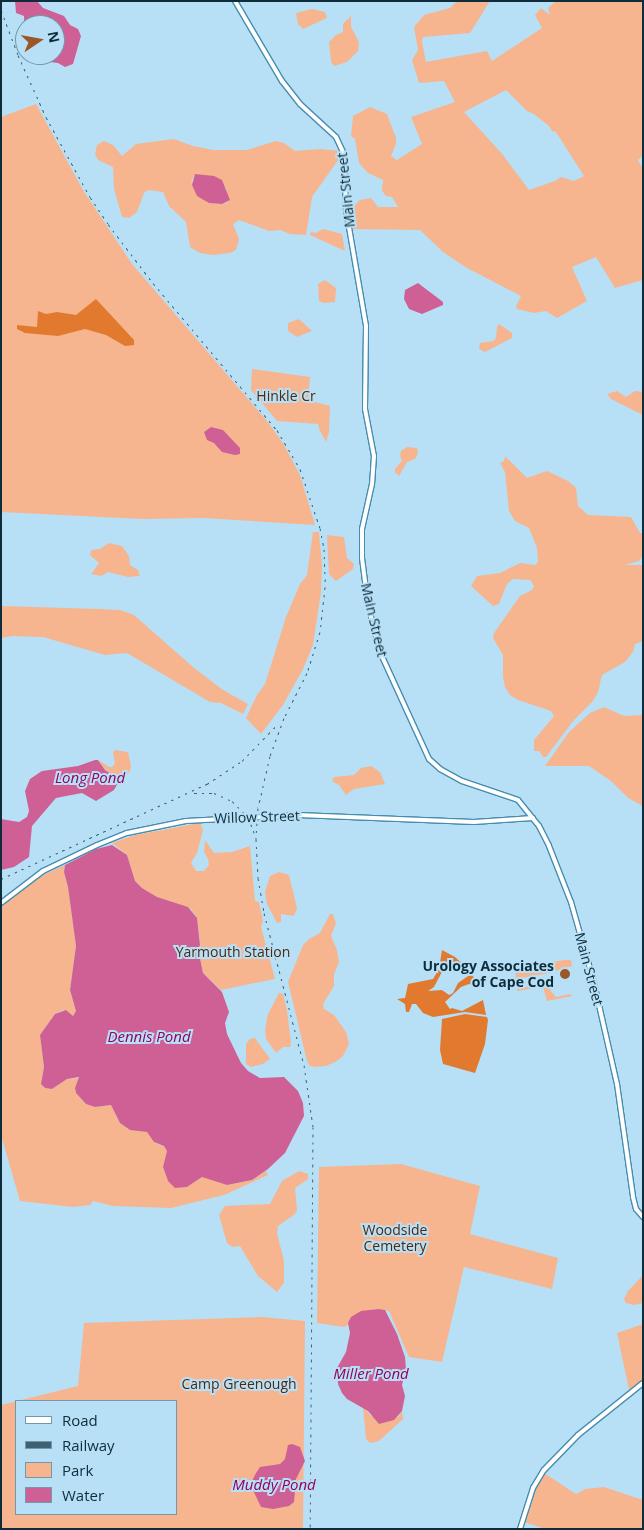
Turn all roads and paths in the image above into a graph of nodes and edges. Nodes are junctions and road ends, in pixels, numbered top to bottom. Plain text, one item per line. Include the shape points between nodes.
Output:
1 (235, 1) edge
2 (533, 818) junction
3 (1, 903) edge
4 (643, 1217) edge
5 (643, 1383) edge
6 (520, 1529) edge

1 - 2 main road, Main Street via 286,87 336,137 344,154 346,210 366,326 366,409 374,456 372,484 362,529 362,558 369,611 384,665 431,761 462,781 516,799
2 - 3 main road, Willow Street via 481,822 311,815 194,820 105,841 43,871
2 - 4 main road, Main Street via 563,882 591,973 618,1089 634,1202
5 - 6 main road via 582,1432 550,1463 537,1481

